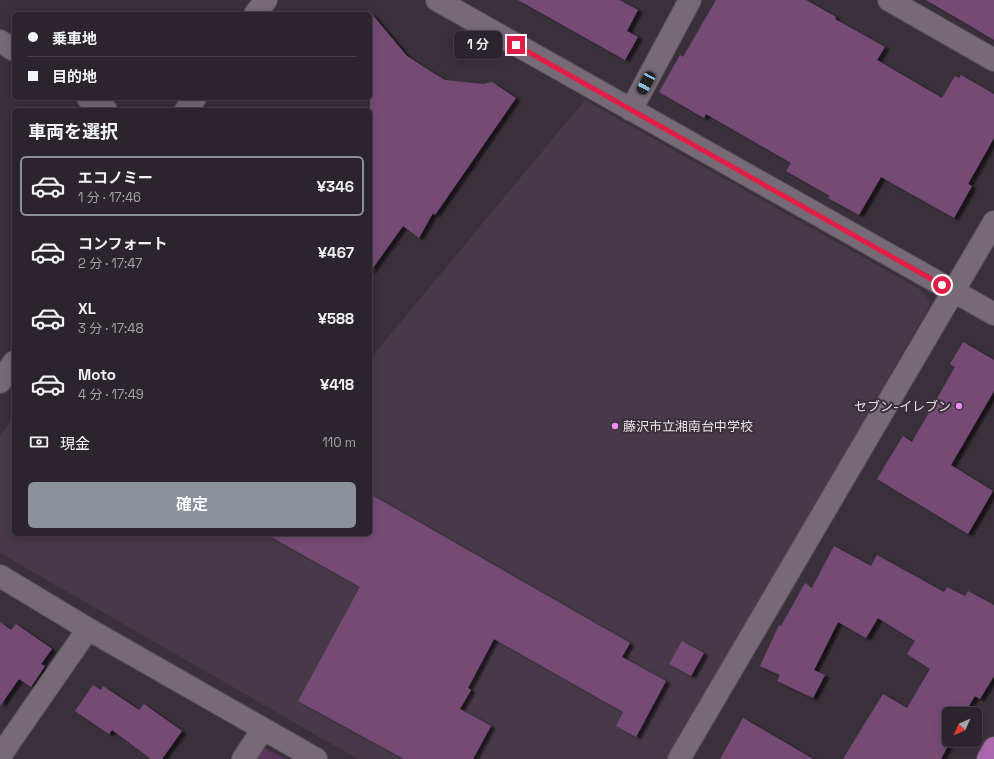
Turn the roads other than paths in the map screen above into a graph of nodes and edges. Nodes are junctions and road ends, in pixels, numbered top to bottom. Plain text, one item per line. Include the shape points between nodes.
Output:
1 (266, 0) edge
2 (437, 0) edge
3 (690, 0) edge
4 (889, 0) edge
5 (257, 12) edge
6 (0, 41) edge
7 (12, 49) edge
8 (994, 60) edge
9 (91, 100) edge
10 (103, 108) edge
11 (631, 110) junction
12 (994, 222) edge
13 (953, 291) junction
14 (994, 314) edge
15 (12, 365) edge
16 (0, 382) edge
17 (0, 576) edge
18 (88, 629) junction
19 (263, 730) junction
20 (994, 748) edge
21 (0, 756) edge
22 (243, 759) edge
23 (316, 759) edge
24 (679, 759) edge
25 (988, 759) edge

1 - 5 street
2 - 11 street
3 - 11 street
4 - 8 street
6 - 7 street
9 - 10 street
11 - 13 street
12 - 13 street
13 - 14 street
13 - 24 street
15 - 16 street
17 - 18 street
18 - 19 street
18 - 21 street
19 - 22 street
19 - 23 street
20 - 25 highway

